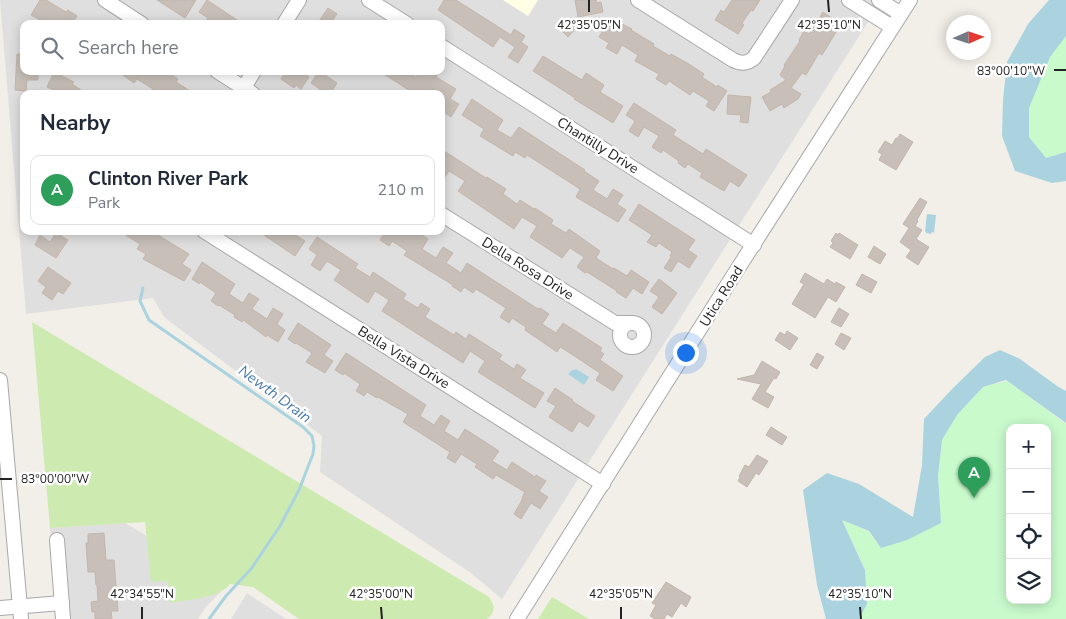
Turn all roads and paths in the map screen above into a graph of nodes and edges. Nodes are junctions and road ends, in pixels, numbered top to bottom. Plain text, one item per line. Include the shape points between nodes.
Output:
1 (105, 0) edge
2 (299, 0) edge
3 (369, 0) edge
4 (638, 0) edge
5 (792, 0) edge
6 (849, 0) edge
7 (880, 0) edge
8 (910, 0) edge
9 (901, 14) junction
10 (136, 20) edge
11 (286, 20) edge
12 (401, 20) edge
13 (892, 27) junction
14 (445, 49) edge
15 (222, 75) edge
16 (252, 75) edge
17 (242, 90) edge
18 (246, 90) edge
19 (445, 217) edge
20 (210, 235) edge
21 (754, 245) junction
22 (621, 328) dead end
23 (0, 380) edge
24 (603, 484) junction
25 (57, 540) dead end
26 (62, 603) junction
27 (0, 608) edge
28 (20, 612) edge
29 (63, 619) edge
30 (518, 619) edge

1 - 10 street
2 - 11 street
3 - 12 street
4 - 5 street via 742,63 754,58
6 - 13 street
7 - 9 street
8 - 9 street, Utica Road
9 - 13 street, Utica Road
13 - 21 street, Utica Road
14 - 21 street, Chantilly Drive
15 - 17 street
16 - 18 street
19 - 22 street, Della Rosa Drive
20 - 24 street, Bella Vista Drive
21 - 24 street, Utica Road
23 - 28 street
24 - 30 street, Utica Road
25 - 26 street
26 - 28 street
26 - 29 street
27 - 28 street

